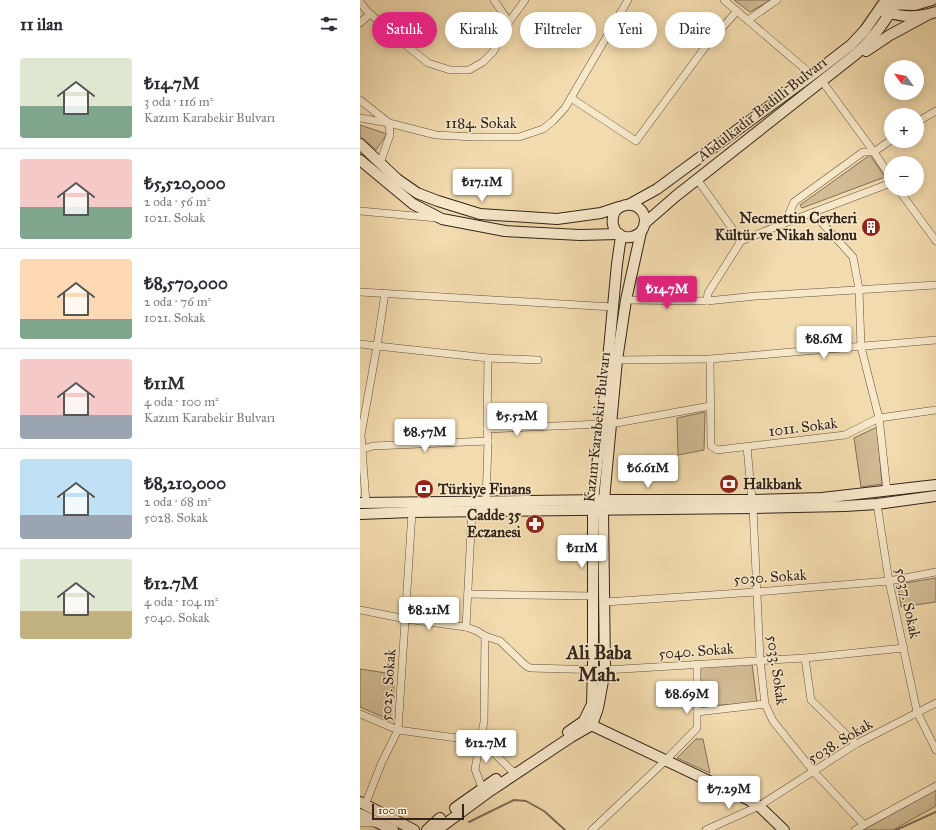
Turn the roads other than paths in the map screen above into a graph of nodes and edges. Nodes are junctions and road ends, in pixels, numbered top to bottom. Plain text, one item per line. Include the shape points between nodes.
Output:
1 (494, 0) edge
2 (525, 0) edge
3 (628, 0) edge
4 (724, 0) edge
5 (777, 0) edge
6 (925, 1) edge
7 (360, 2) edge
8 (881, 4) edge
9 (894, 6) edge
10 (737, 11) junction
11 (502, 12) edge
12 (931, 13) edge
13 (370, 14) junction
14 (512, 18) edge
15 (748, 20) junction
16 (360, 24) edge
17 (495, 48) edge
18 (835, 70) junction
19 (812, 75) junction
20 (822, 81) junction
21 (571, 98) junction
22 (360, 100) edge
23 (936, 110) edge
24 (360, 118) edge
25 (924, 118) edge
26 (389, 123) junction
27 (360, 144) edge
28 (884, 145) edge
29 (874, 152) junction
30 (360, 160) edge
31 (380, 163) junction
32 (884, 167) edge
33 (697, 179) junction
34 (884, 187) edge
35 (903, 196) edge
36 (630, 204) junction
37 (620, 207) junction
38 (360, 211) edge
39 (813, 213) junction
40 (442, 219) junction
41 (785, 223) junction
42 (643, 227) junction
43 (620, 235) junction
44 (741, 241) junction
45 (936, 241) edge
46 (936, 285) edge
47 (859, 289) junction
48 (360, 292) edge
49 (385, 294) junction
50 (626, 300) junction
51 (707, 301) junction
52 (613, 307) junction
53 (936, 340) edge
54 (360, 344) edge
55 (377, 346) junction
56 (861, 347) junction
57 (488, 358) junction
58 (710, 359) junction
59 (538, 360) dead end
60 (618, 360) junction
61 (710, 406) junction
62 (936, 410) edge
63 (879, 418) junction
64 (607, 424) junction
65 (487, 428) junction
66 (488, 441) junction
67 (747, 447) junction
68 (361, 449) edge
69 (936, 485) edge
70 (887, 491) junction
71 (936, 496) edge
72 (593, 500) junction
73 (486, 502) junction
74 (363, 503) edge
75 (753, 504) junction
76 (877, 504) junction
77 (600, 507) junction
78 (472, 511) junction
79 (412, 512) junction
80 (360, 514) edge
81 (936, 572) edge
82 (888, 581) junction
83 (756, 592) junction
84 (468, 594) junction
85 (593, 596) junction
86 (605, 602) junction
87 (360, 610) edge
88 (406, 619) junction
89 (466, 627) junction
90 (485, 636) junction
91 (904, 648) junction
92 (806, 658) junction
93 (760, 659) junction
94 (697, 664) junction
95 (593, 669) junction
96 (605, 670) junction
97 (936, 703) edge
98 (765, 704) junction
99 (697, 712) junction
100 (918, 712) junction
101 (360, 714) edge
102 (588, 723) junction
103 (398, 730) junction
104 (479, 741) junction
105 (856, 744) junction
106 (936, 750) edge
107 (666, 760) junction
108 (513, 772) junction
109 (814, 772) junction
110 (936, 786) edge
111 (482, 788) junction
112 (362, 803) edge
113 (759, 806) junction
114 (360, 814) edge
115 (360, 823) edge
116 (378, 823) junction
117 (864, 825) junction
118 (442, 828) edge
119 (393, 830) edge
120 (414, 830) edge
121 (427, 830) edge
122 (592, 830) edge
123 (706, 830) edge
124 (784, 830) edge
125 (856, 830) edge

1 - 11 street
2 - 14 street
3 - 21 street, 1184. Sokak
4 - 10 street
5 - 15 street
6 - 9 main road, Abdülkadir Badilli Bulvarı via 915,5
7 - 13 street
8 - 9 main road, Abdülkadir Badilli Bulvarı
8 - 19 main road, Abdülkadir Badilli Bulvarı via 858,38
9 - 12 main road, Abdülkadir Badilli Bulvarı via 907,17
9 - 18 main road, Abdülkadir Badilli Bulvarı via 867,44
10 - 15 street
10 - 21 street via 706,46 636,141
12 - 18 main road via 890,35
13 - 16 street
13 - 17 street via 428,63 450,70 469,70 483,62
15 - 19 street
18 - 20 main road, Abdülkadir Badilli Bulvarı
19 - 36 main road, Abdülkadir Badilli Bulvarı via 657,189
20 - 29 street
20 - 33 main road, Abdülkadir Badilli Bulvarı
21 - 26 street, 1184. Sokak via 553,121 543,129 519,137 436,135
22 - 26 street
23 - 25 street
24 - 26 street, 1184. Sokak
26 - 31 street via 390,135
27 - 31 main road
28 - 29 street
29 - 32 street
29 - 41 street via 862,152 794,202
30 - 40 main road via 413,204
31 - 37 main road via 417,193 480,214 557,219 601,213
33 - 42 main road, Abdülkadir Badilli Bulvarı
33 - 44 street
34 - 39 street
35 - 45 street
36 - 37 main road
36 - 42 main road via 640,208 645,217
37 - 43 main road via 612,222 613,228
38 - 40 street
39 - 41 street
39 - 47 street via 853,257
40 - 43 main road via 505,231
41 - 44 street
42 - 43 main road via 632,237
42 - 50 main road, Kazım Karabekir Bulvarı
43 - 52 main road, Kazım Karabekir Bulvarı
44 - 51 street via 708,293
46 - 47 street
47 - 51 street
47 - 56 street
48 - 49 street
49 - 52 street
49 - 55 street
50 - 51 street
50 - 60 main road, Kazım Karabekir Bulvarı
52 - 64 main road, Kazım Karabekir Bulvarı
53 - 56 street
54 - 55 street
55 - 57 street
55 - 68 street via 361,435
56 - 58 street
56 - 63 street
57 - 59 street
57 - 65 street
58 - 60 street
58 - 61 street
60 - 64 main road, Kazım Karabekir Bulvarı
61 - 64 street
61 - 67 street, 1011. Sokak via 711,446 717,450
62 - 63 street, 1011. Sokak
63 - 67 street, 1011. Sokak via 845,435
63 - 70 street
64 - 65 street
64 - 72 main road, Kazım Karabekir Bulvarı
64 - 77 main road, Kazım Karabekir Bulvarı
65 - 66 street
66 - 68 street via 373,446
66 - 73 street
67 - 75 street, 5033. Sokak
68 - 74 street
69 - 70 main road
70 - 75 main road
71 - 76 main road
72 - 73 main road
72 - 77 main road, Kazım Karabekir Bulvarı
73 - 74 main road
75 - 76 main road
75 - 77 main road
75 - 83 street, 5033. Sokak
76 - 82 street, 5037. Sokak
77 - 78 main road
77 - 85 main road, Kazım Karabekir Bulvarı
77 - 86 main road, Kazım Karabekir Bulvarı
78 - 79 main road
78 - 84 street
79 - 80 main road
79 - 88 street, 5025. Sokak
81 - 82 street, 5030. Sokak
82 - 83 street, 5030. Sokak
82 - 91 street, 5037. Sokak
83 - 86 street, 5030. Sokak
83 - 93 street, 5033. Sokak
84 - 85 street
84 - 89 street
85 - 95 main road, Kazım Karabekir Bulvarı
86 - 96 main road, Kazım Karabekir Bulvarı
87 - 88 street
88 - 89 street
88 - 103 street, 5025. Sokak
89 - 90 street
90 - 95 street, 5040. Sokak via 500,641 530,668
90 - 104 street via 484,722
91 - 92 street, 5040. Sokak
91 - 100 street, 5037. Sokak
92 - 93 street, 5040. Sokak
92 - 105 street via 811,700
93 - 94 street, 5040. Sokak
93 - 98 street, 5033. Sokak
94 - 96 street, 5040. Sokak
94 - 99 street
95 - 96 street, 5040. Sokak
95 - 102 main road, Kazım Karabekir Bulvarı via 592,704
96 - 102 main road, Kazım Karabekir Bulvarı via 598,708
97 - 100 street, 5038. Sokak
98 - 99 street
98 - 109 street, 5033. Sokak via 773,721
99 - 107 street via 697,728
100 - 105 street, 5038. Sokak
100 - 106 street, 5037. Sokak
101 - 103 street
102 - 107 main road
102 - 108 main road
103 - 104 street
103 - 112 street, 5025. Sokak
104 - 108 street
104 - 111 street via 475,769
105 - 109 street, 5038. Sokak
107 - 113 main road
107 - 122 street
108 - 111 main road
108 - 118 main road
109 - 113 street, 5038. Sokak
109 - 117 street, 5033. Sokak
110 - 117 street
111 - 121 main road
112 - 120 main road
113 - 123 street, 5038. Sokak
113 - 124 main road
114 - 116 main road
115 - 116 street
116 - 119 main road
117 - 125 street

